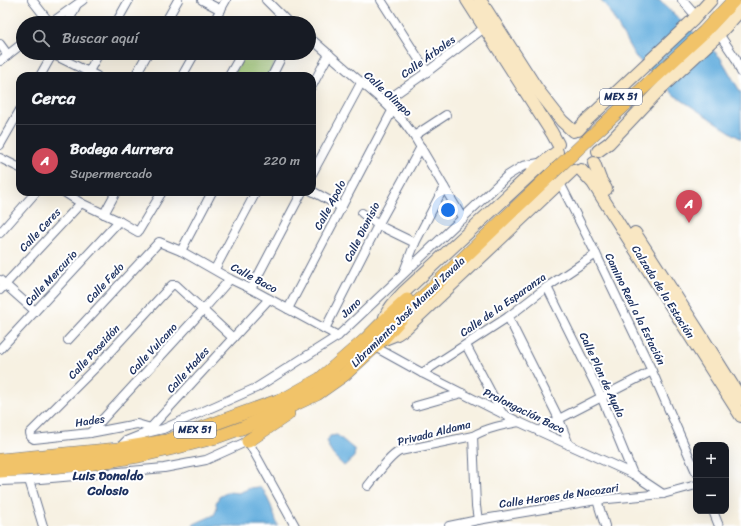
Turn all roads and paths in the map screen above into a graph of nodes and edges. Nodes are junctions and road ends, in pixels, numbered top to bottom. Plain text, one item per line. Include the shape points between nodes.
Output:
1 (32, 0) edge
2 (129, 0) edge
3 (178, 0) edge
4 (202, 0) edge
5 (226, 0) edge
6 (266, 0) edge
7 (380, 0) edge
8 (467, 0) edge
9 (480, 0) edge
10 (682, 0) edge
11 (711, 0) edge
12 (722, 0) edge
13 (734, 0) edge
14 (80, 2) edge
15 (741, 8) edge
16 (221, 10) junction
17 (45, 16) edge
18 (60, 16) edge
19 (72, 16) edge
20 (120, 16) edge
21 (169, 16) edge
22 (217, 16) edge
23 (282, 16) edge
24 (484, 28) junction
25 (703, 28) junction
26 (316, 43) edge
27 (0, 44) edge
28 (16, 49) edge
29 (329, 54) junction
30 (8, 55) junction
31 (49, 60) edge
32 (63, 60) edge
33 (95, 60) edge
34 (144, 60) edge
35 (191, 60) edge
36 (238, 60) edge
37 (280, 60) edge
38 (0, 61) edge
39 (42, 72) edge
40 (84, 72) edge
41 (88, 72) edge
42 (137, 72) edge
43 (184, 72) edge
44 (231, 72) edge
45 (274, 72) edge
46 (428, 72) junction
47 (741, 72) edge
48 (652, 75) junction
49 (316, 78) edge
50 (361, 83) junction
51 (384, 102) junction
52 (392, 111) junction
53 (446, 115) dead end
54 (16, 117) edge
55 (576, 130) junction
56 (414, 136) junction
57 (0, 145) edge
58 (421, 147) junction
59 (558, 148) junction
60 (596, 157) junction
61 (3, 160) edge
62 (16, 166) edge
63 (316, 167) edge
64 (0, 168) edge
65 (545, 169) junction
66 (577, 170) junction
67 (560, 183) junction
68 (444, 187) junction
69 (316, 193) edge
70 (32, 196) edge
71 (71, 196) edge
72 (114, 196) edge
73 (160, 196) edge
74 (210, 196) edge
75 (254, 196) edge
76 (300, 196) edge
77 (81, 203) junction
78 (342, 207) junction
79 (362, 213) dead end
80 (104, 214) junction
81 (463, 219) junction
82 (119, 221) junction
83 (378, 225) junction
84 (0, 233) edge
85 (159, 242) joint
86 (415, 243) junction
87 (181, 251) junction
88 (596, 254) junction
89 (215, 270) junction
90 (404, 273) junction
91 (230, 279) junction
92 (2, 285) edge
93 (547, 287) junction
94 (251, 289) junction
95 (269, 299) junction
96 (288, 309) junction
97 (203, 310) junction
98 (35, 312) junction
99 (508, 317) junction
100 (325, 329) junction
101 (338, 336) junction
102 (233, 338) junction
103 (68, 340) dead end
104 (378, 343) junction
105 (466, 345) junction
106 (0, 350) edge
107 (652, 371) junction
108 (422, 373) junction
109 (462, 393) junction
110 (317, 394) junction
111 (602, 396) junction
112 (741, 399) edge
113 (416, 406) dead end
114 (502, 413) junction
115 (741, 416) edge
116 (559, 419) junction
117 (519, 422) junction
118 (149, 430) junction
119 (538, 431) junction
120 (90, 432) junction
121 (472, 436) junction
122 (31, 437) joint
123 (248, 441) junction
124 (569, 445) junction
125 (118, 449) junction
126 (0, 460) edge
127 (693, 465) edge
128 (0, 471) edge
129 (633, 474) junction
130 (29, 480) junction
131 (0, 481) edge
132 (368, 486) dead end
133 (693, 486) edge
134 (663, 494) junction
135 (597, 500) junction
136 (714, 514) edge
137 (478, 520) junction
138 (43, 526) edge
139 (295, 526) edge
140 (449, 526) edge
141 (605, 526) edge
142 (719, 526) edge

1 - 17 street
2 - 20 street
3 - 21 street
4 - 16 street
5 - 16 street
6 - 23 street
7 - 46 street
8 - 24 main road
9 - 55 main road via 537,89 562,122
10 - 25 street
11 - 25 main road
12 - 25 main road, Libramiento José Manuel Zavala / MEX 51
13 - 25 main road, Libramiento José Manuel Zavala / MEX 51
14 - 18 street
14 - 19 street
15 - 25 main road via 738,13
16 - 22 street
24 - 46 street, Calle Árboles
24 - 59 main road via 552,133
25 - 47 street via 736,59
25 - 48 main road, Libramiento José Manuel Zavala / MEX 51
26 - 29 street, Calle Olimpo
27 - 30 street
28 - 30 street
29 - 49 street
29 - 50 street, Calle Olimpo
30 - 38 street
31 - 39 street
32 - 40 street
33 - 41 street
34 - 42 street
35 - 43 street
36 - 44 street
37 - 45 street
46 - 51 street, Calle Árboles
48 - 55 main road
48 - 60 main road via 609,143
48 - 65 main road, Libramiento José Manuel Zavala / MEX 51 via 596,127
50 - 51 street, Calle Olimpo
50 - 63 street
51 - 52 street, Calle Olimpo
52 - 56 street, Calle Olimpo
52 - 78 street, Calle Apolo
53 - 56 street
54 - 57 street
55 - 59 main road via 564,135
55 - 60 main road via 590,134 594,139 597,145
56 - 58 street, Calle Olimpo
58 - 68 street, Calle Olimpo
58 - 83 street, Calle Dionisio
59 - 65 main road
59 - 66 main road via 562,164
60 - 66 main road via 590,166
60 - 112 main road, Calzada de la Estación via 600,179
61 - 62 street
61 - 64 street
65 - 67 street, Camino Real a la Estación
65 - 81 street, Juno via 523,166 507,176
65 - 104 main road, Libramiento José Manuel Zavala / MEX 51
65 - 125 main road, Libramiento José Manuel Zavala / MEX 51 via 403,305 320,379 288,397 166,441
66 - 67 main road
66 - 115 main road, Calzada de la Estación via 593,183
67 - 88 street, Camino Real a la Estación
67 - 104 main road via 406,328
68 - 81 street, Calle Olimpo
68 - 86 street
69 - 78 street
70 - 84 street
71 - 77 street
72 - 80 street
73 - 82 street via 138,232
74 - 87 street
75 - 89 street
76 - 94 street
77 - 80 street
77 - 92 street, Calle Ceres
78 - 96 street, Calle Apolo
79 - 83 street
80 - 82 street
81 - 90 street, Juno
82 - 98 street, Calle Mercurio
83 - 86 street
83 - 100 street, Calle Dionisio
85 - 87 street, Calle Baco
85 - 103 street, Calle Fedo
86 - 90 street
87 - 89 street, Calle Baco
88 - 93 street, Calle de la Esparanza
88 - 107 street, Camino Real a la Estación
89 - 91 street, Calle Baco
90 - 101 street, Juno
91 - 94 street, Calle Baco
91 - 97 street, Calle Vulcano
92 - 98 street
93 - 99 street, Calle de la Esparanza
93 - 111 street, Calle Plan de Ayala
94 - 95 street, Calle Baco
95 - 96 street, Calle Baco
95 - 102 street, Calle Hades
96 - 100 street, Calle Baco
97 - 102 street
97 - 120 street, Calle Vulcano
97 - 122 street, Calle Poseidón via 176,285 172,285 30,433
98 - 106 street, Calle Mercurio
99 - 105 street, Calle de la Esparanza
99 - 116 street
100 - 101 street, Calle Baco
101 - 118 street, Juno via 256,388 163,429
102 - 118 street, Calle Hades
104 - 108 street, Prolongación Baco
104 - 110 main road, Libramiento José Manuel Zavala / MEX 51 via 344,375
105 - 108 street, Calle de la Esparanza
105 - 114 street
107 - 111 street
107 - 127 street, Camino Real a la Estación
108 - 109 street, Prolongación Baco
109 - 113 street
109 - 114 street, Prolongación Baco
110 - 123 main road
110 - 128 main road, Libramiento José Manuel Zavala / MEX 51 via 242,428 174,448 88,464
111 - 116 street
111 - 129 street, Calle Plan de Ayala
114 - 117 street, Prolongación Baco
116 - 119 street
116 - 124 street
117 - 119 street, Prolongación Baco
117 - 121 street, Privada Aldama
118 - 120 street, Hades via 137,424
118 - 125 street, Calle Hades via 126,441
119 - 124 street, Prolongación Baco
120 - 122 street, Hades via 34,439
121 - 132 street, Privada Aldama via 400,451
121 - 137 street
123 - 130 street via 206,460 164,468
123 - 139 street
124 - 129 street, Prolongación Baco
125 - 126 main road, Libramiento José Manuel Zavala / MEX 51
129 - 134 street, Prolongación Baco
130 - 131 street
130 - 138 street
133 - 134 street, Calle Heroes de Nacozari
134 - 135 street, Calle Heroes de Nacozari
135 - 137 street, Calle Heroes de Nacozari
135 - 141 street
136 - 142 street
137 - 140 street, Calle Heroes de Nacozari

